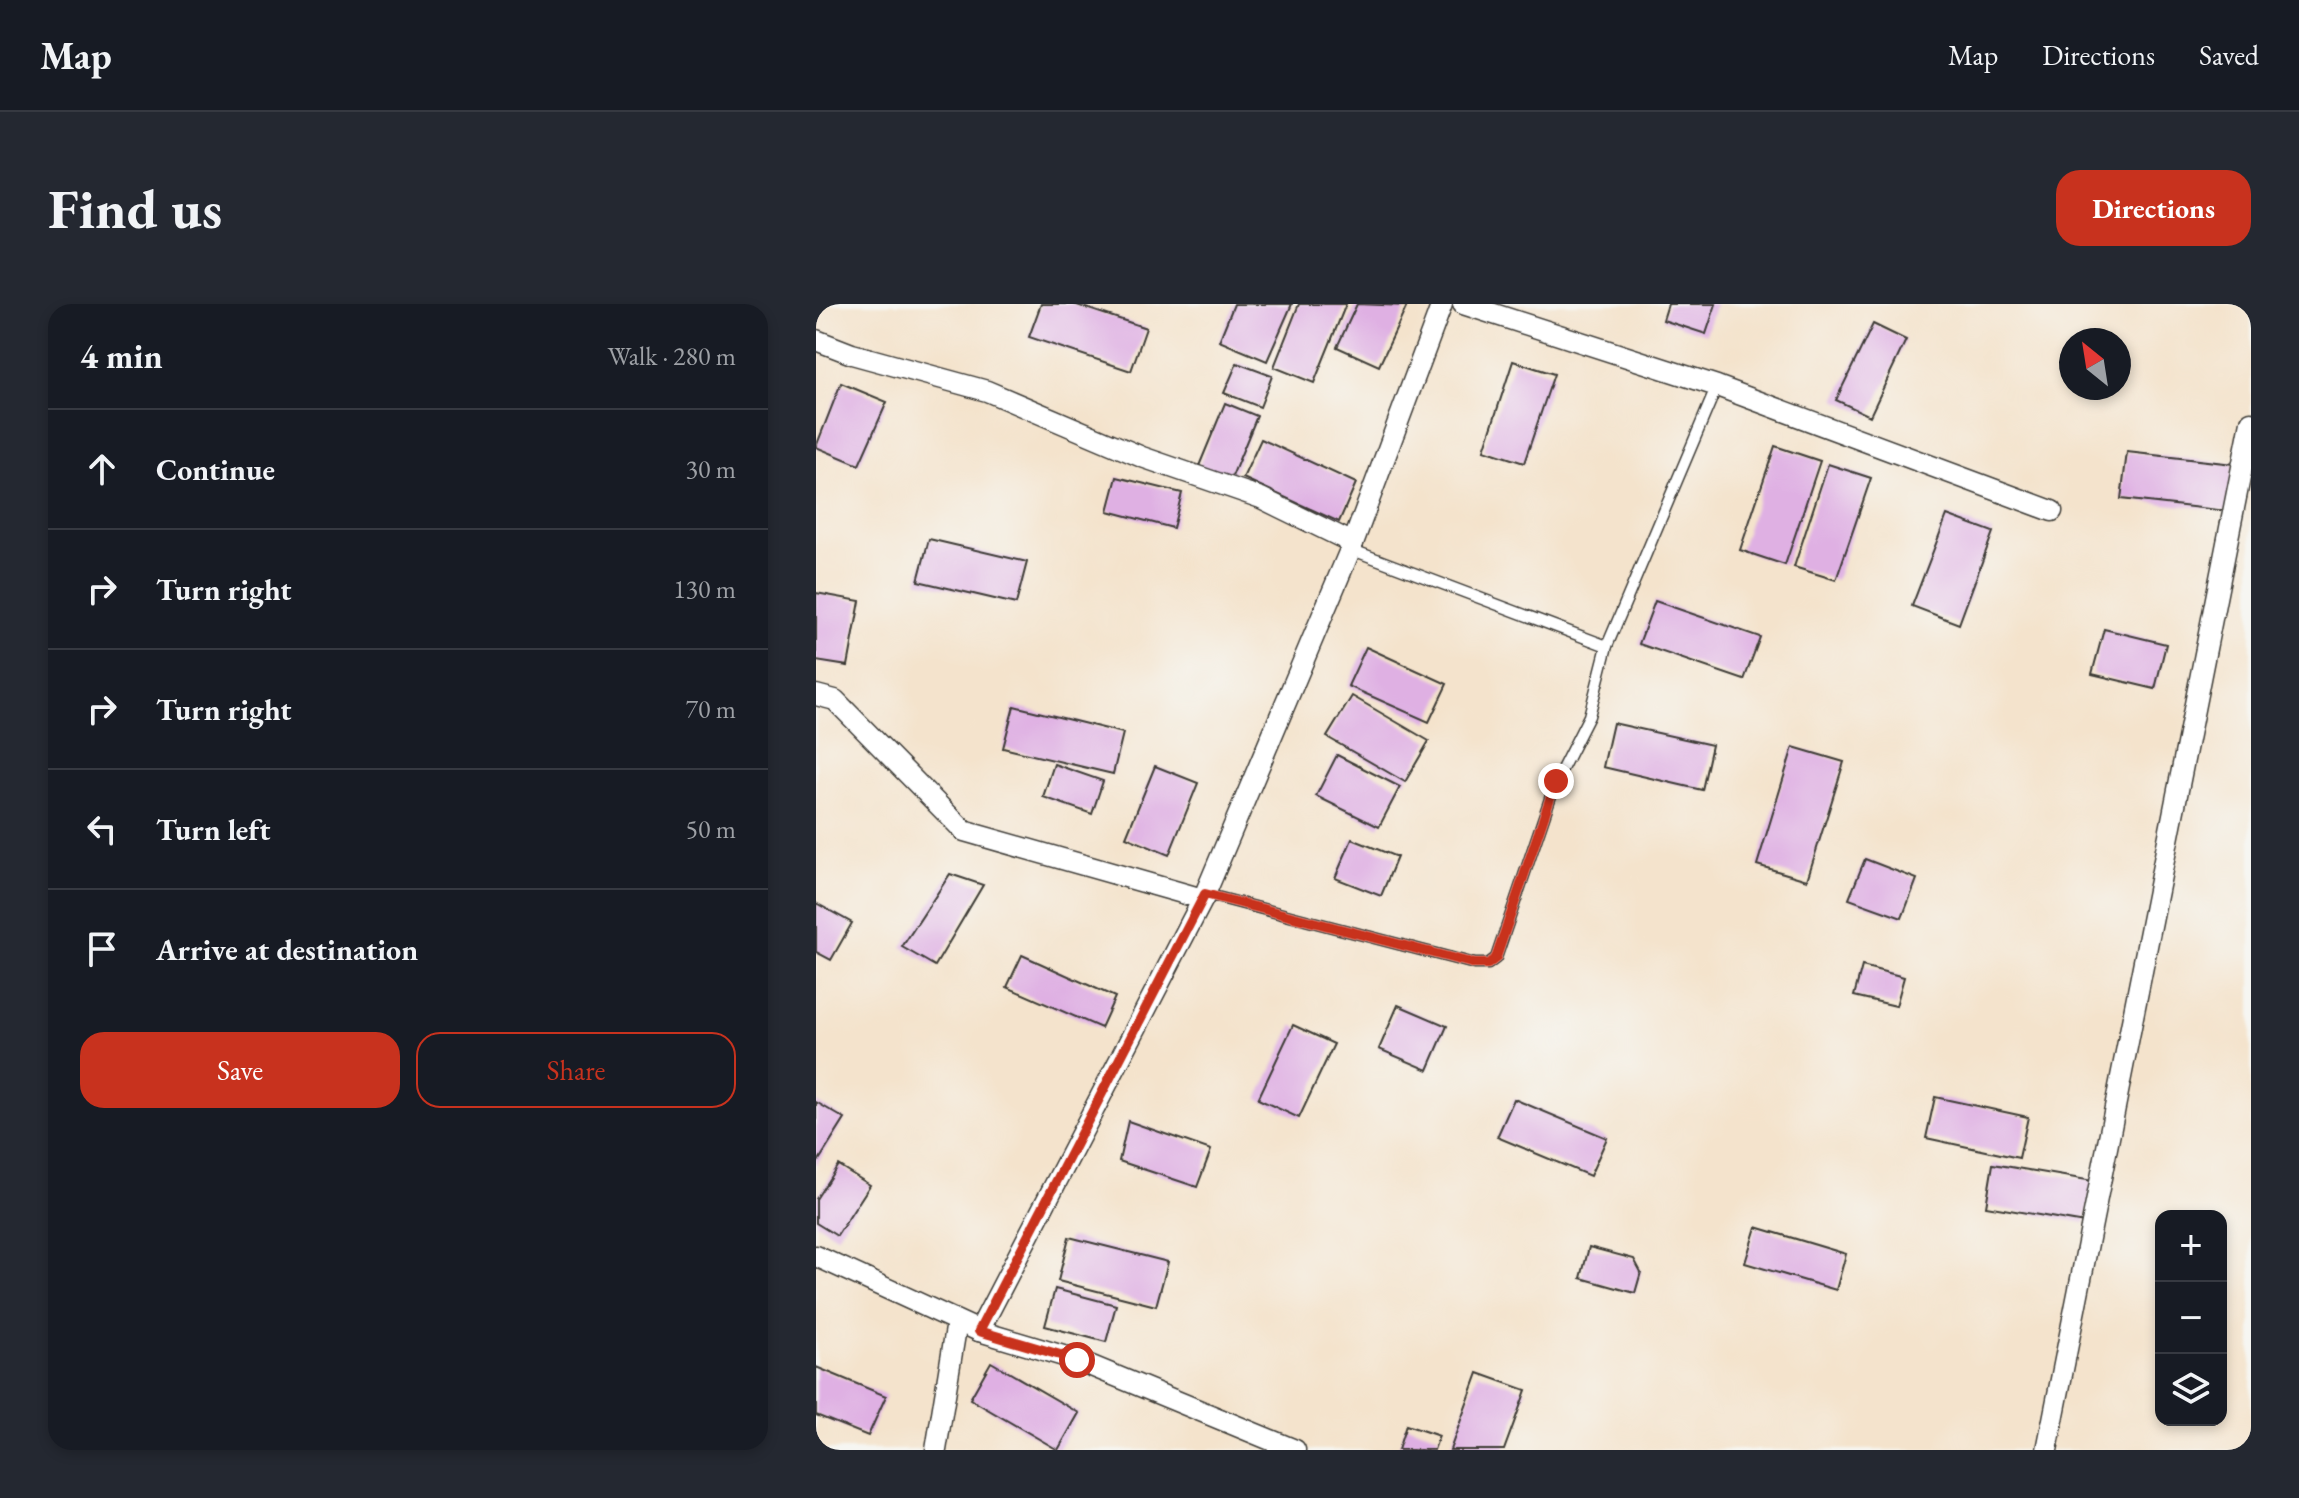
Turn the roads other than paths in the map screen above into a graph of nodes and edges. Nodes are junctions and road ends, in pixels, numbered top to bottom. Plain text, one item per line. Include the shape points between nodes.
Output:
1 (1442, 304) edge
2 (1463, 304) edge
3 (816, 340) edge
4 (1717, 386) junction
5 (2251, 422) edge
6 (2052, 511) dead end
7 (1352, 546) junction
8 (1607, 646) junction
9 (816, 695) edge
10 (1204, 897) junction
11 (816, 1256) edge
12 (957, 1322) junction
13 (979, 1331) junction
14 (936, 1450) edge
15 (1295, 1450) edge
16 (2047, 1450) edge

1 - 7 street
2 - 4 street
3 - 7 street via 987,391 1142,457 1261,498
4 - 6 street
4 - 8 lane
5 - 16 street
7 - 8 lane
7 - 10 street
8 - 10 lane via 1589,716 1556,781 1496,958 1488,964
9 - 10 street via 835,700 964,831
10 - 13 street
11 - 12 street
12 - 13 street
12 - 14 street
13 - 15 street via 1077,1360

